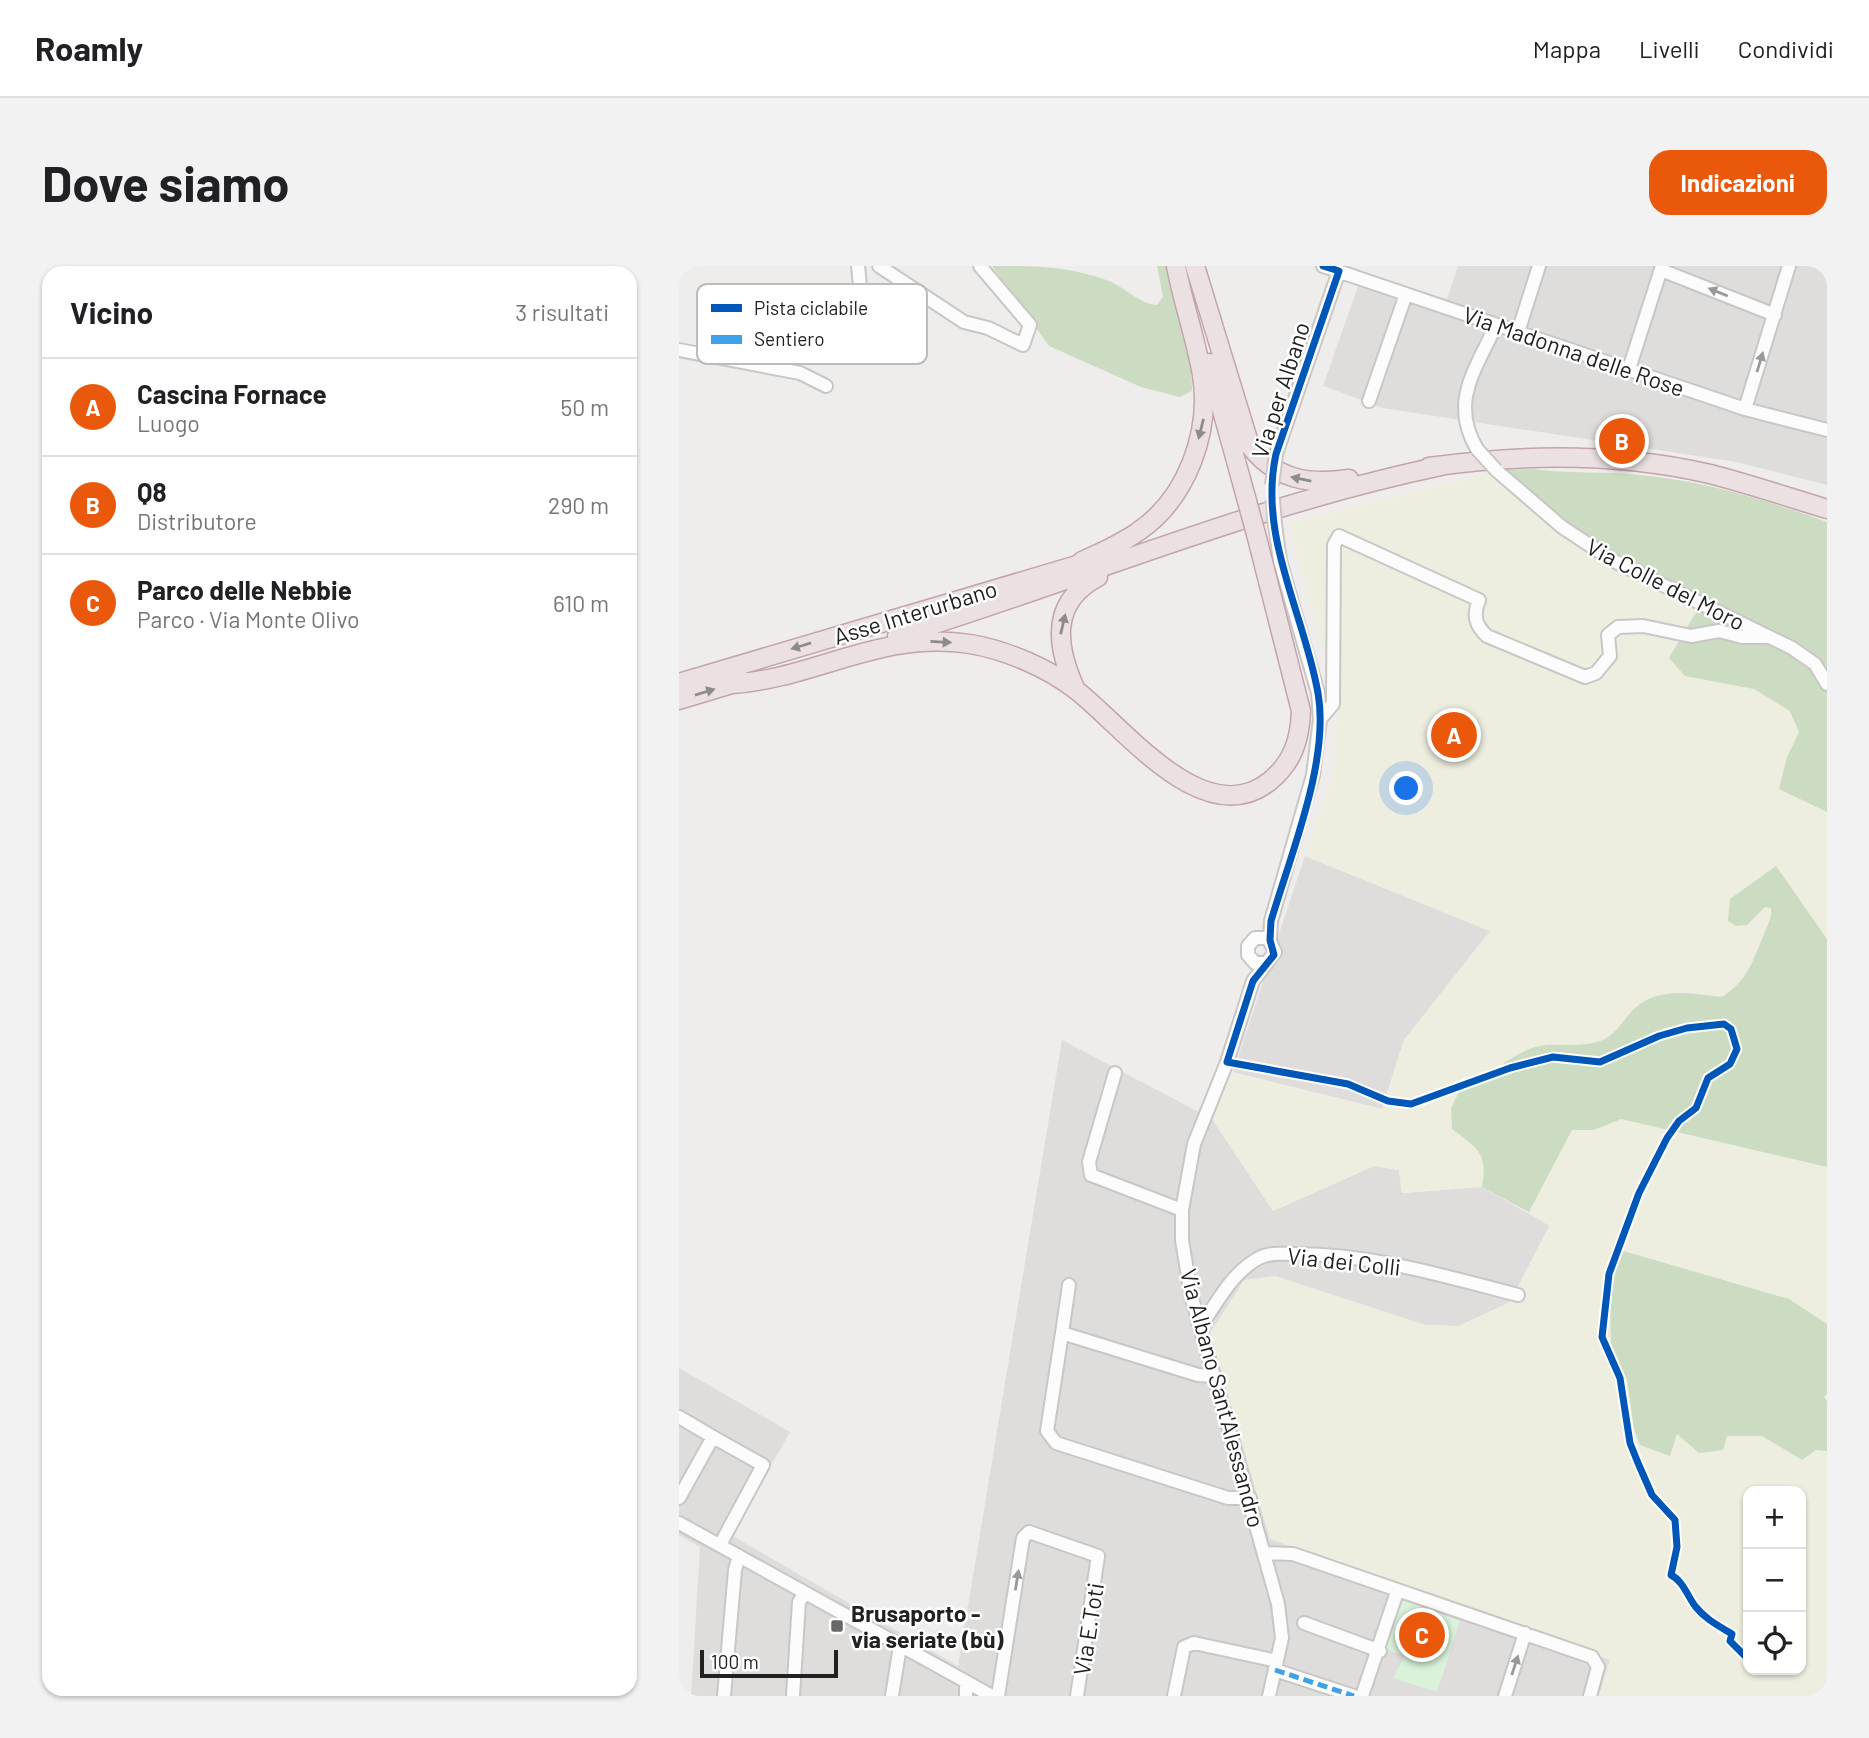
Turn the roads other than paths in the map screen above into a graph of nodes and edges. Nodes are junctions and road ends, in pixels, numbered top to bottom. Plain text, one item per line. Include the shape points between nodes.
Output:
1 (858, 266) edge
2 (879, 266) edge
3 (981, 266) edge
4 (1176, 266) edge
5 (1184, 266) edge
6 (1195, 266) edge
7 (1323, 266) edge
8 (1539, 266) edge
9 (1789, 266) edge
10 (1662, 268) edge
11 (1339, 271) junction
12 (860, 284) edge
13 (906, 284) edge
14 (1406, 294) junction
15 (927, 298) edge
16 (1775, 315) junction
17 (1496, 325) junction
18 (1518, 332) junction
19 (679, 350) edge
20 (697, 353) edge
21 (753, 364) edge
22 (1629, 369) junction
23 (825, 386) dead end
24 (1369, 401) dead end
25 (1745, 409) junction
26 (1827, 430) edge
27 (1441, 466) junction
28 (1827, 509) edge
29 (1219, 526) junction
30 (1152, 547) junction
31 (1077, 564) junction
32 (1770, 637) junction
33 (679, 682) edge
34 (732, 684) junction
35 (1827, 684) edge
36 (1075, 688) junction
37 (679, 700) edge
38 (1320, 719) junction
39 (1263, 938) junction
40 (1250, 959) junction
41 (1266, 963) junction
42 (1253, 981) junction
43 (1115, 1073) dead end
44 (1182, 1210) junction
45 (1069, 1285) dead end
46 (1518, 1295) dead end
47 (1201, 1327) junction
48 (1062, 1333) junction
49 (1215, 1376) junction
50 (679, 1417) edge
51 (713, 1437) junction
52 (679, 1498) edge
53 (1250, 1498) junction
54 (679, 1526) edge
55 (715, 1543) junction
56 (1266, 1553) junction
57 (739, 1556) junction
58 (1397, 1592) junction
59 (805, 1593) junction
60 (1304, 1623) dead end
61 (1525, 1633) junction
62 (900, 1646) junction
63 (1380, 1651) junction
64 (1276, 1666) junction
65 (966, 1682) junction
66 (724, 1696) edge
67 (793, 1696) edge
68 (892, 1696) edge
69 (966, 1696) edge
70 (992, 1696) edge
71 (998, 1696) edge
72 (1077, 1696) edge
73 (1174, 1696) edge
74 (1269, 1696) edge
75 (1354, 1696) edge
76 (1362, 1696) edge
77 (1505, 1696) edge
78 (1590, 1696) edge

1 - 12 street
2 - 13 street
3 - 15 street via 1030,325 1023,345 964,322
4 -> 31 highway via 1202,376 1204,417 1193,461 1174,495 1141,530
5 - 36 highway, bridge via 1301,711 1297,745 1285,766 1256,789 1241,794 1200,790 1176,776
27 -> 6 highway via 1321,483 1270,468 1244,433
7 - 11 street, Via Madonna delle Rose
8 - 18 street
9 - 16 street
16 -> 10 street
10 - 22 street
11 - 14 street, Via Madonna delle Rose
11 - 38 street, Via per Albano, bridge via 1276,454 1272,485 1280,561 1318,693
14 - 17 street, Via Madonna delle Rose
14 - 24 street
25 -> 16 street
17 - 18 street, Via Madonna delle Rose
17 - 32 street, Via Colle del Moro, bridge via 1464,401 1463,417 1477,449 1562,527 1612,560
18 - 22 street, Via Madonna delle Rose
19 - 20 street
21 - 23 street via 800,373
22 - 25 street, Via Madonna delle Rose
25 - 26 street, Via Madonna delle Rose
27 - 28 highway via 1558,457 1635,463 1708,474
27 - 29 highway
29 - 30 highway
36 -> 29 highway via 1062,659 1060,638 1065,612 1079,589 1114,569 1208,539
30 - 31 highway, Asse Interurbano
30 - 34 highway via 977,611
31 -> 33 highway, Asse Interurbano
32 - 35 street, Via Colle del Moro via 1815,664
32 - 38 street, Via Colle del Moro via 1719,631 1691,636 1668,629 1618,627 1608,635 1610,656 1596,673 1585,677 1487,636 1478,628 1475,612 1479,600 1339,536 1333,545 1333,704
34 -> 36 highway via 760,682 897,642 937,641 1006,653
37 -> 34 highway
38 - 39 street via 1313,775
39 - 40 street via 1248,946
39 - 41 street via 1275,952
40 - 41 street
40 - 42 street, Via Albano Sant'Alessandro
41 - 42 street, Via Albano Sant'Alessandro
42 - 44 street, Via Albano Sant'Alessandro via 1194,1144
43 - 44 street via 1089,1162 1091,1175
44 - 47 street, Via Albano Sant'Alessandro via 1184,1263
45 - 48 street
46 - 47 street, Via dei Colli via 1375,1259 1271,1254 1246,1266
47 - 49 street, Via Albano Sant'Alessandro
48 - 49 street
48 - 53 street via 1047,1422 1047,1431 1056,1443 1228,1498
49 - 53 street, Via Albano Sant'Alessandro
50 - 51 street
51 - 52 street
51 - 55 street via 764,1465
53 - 56 street, Via Albano Sant'Alessandro
54 - 55 street
55 - 57 street
56 - 58 street via 1293,1554
56 - 64 street, Via Albano Sant'Alessandro via 1281,1620
57 - 59 street
57 - 66 street
58 - 61 street
58 - 63 street
59 - 62 street
59 - 67 street via 799,1602
60 - 63 street
77 -> 61 street
61 - 78 street via 1596,1661
62 - 65 street
62 - 68 street
63 - 76 street
64 - 73 street via 1194,1643 1184,1647
64 - 74 street, Via Albano Sant'Alessandro
64 - 75 street
65 - 69 street
65 - 70 street
71 -> 72 street, Via E.Toti via 1025,1534 1029,1532 1093,1553 1099,1563

